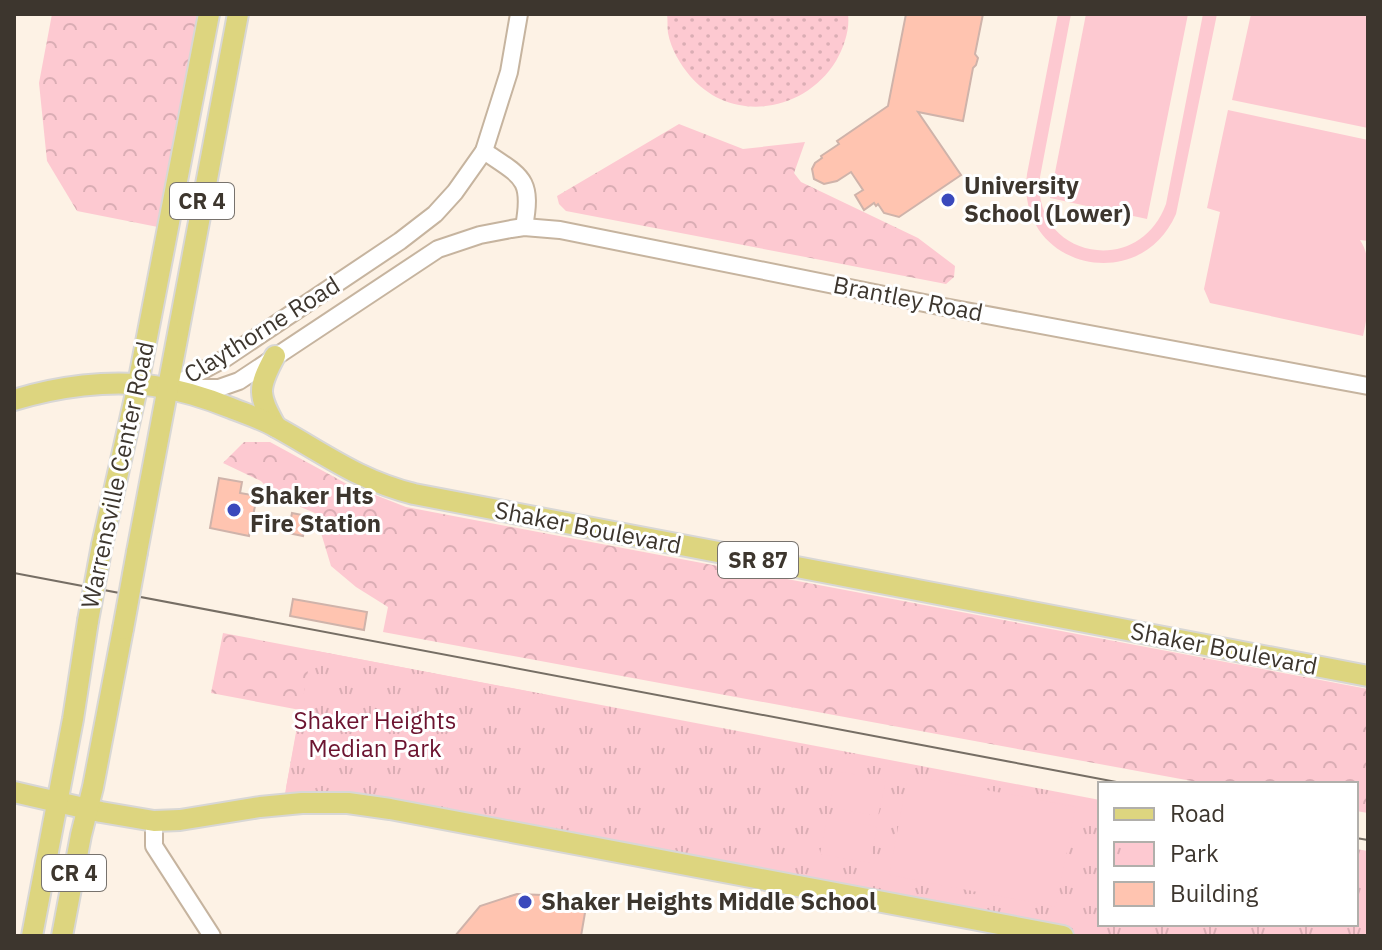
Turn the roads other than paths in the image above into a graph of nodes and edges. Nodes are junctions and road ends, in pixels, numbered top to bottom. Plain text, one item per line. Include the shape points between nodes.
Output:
1 (209, 14) edge
2 (238, 14) edge
3 (519, 14) edge
4 (484, 151) junction
5 (524, 227) junction
6 (448, 245) joint
7 (275, 356) junction
8 (138, 384) junction
9 (1368, 386) edge
10 (167, 388) junction
11 (14, 400) edge
12 (276, 427) junction
13 (1368, 676) edge
14 (14, 792) edge
15 (58, 803) junction
16 (87, 809) junction
17 (154, 821) junction
18 (32, 936) edge
19 (62, 936) edge
20 (212, 936) edge
21 (1063, 936) edge

1 - 8 main road, Warrensville Center Road / CR 4
2 - 10 main road, Warrensville Center Road / CR 4
3 - 4 street, Claythorne Road via 509,72
4 - 5 street via 524,183
4 - 10 street, Claythorne Road via 455,192 415,230 224,359
5 - 6 street, Brantley Road
5 - 9 street, Brantley Road
6 - 7 street, Claythorne Road
7 - 10 street, Claythorne Road via 227,386
7 - 12 main road via 262,393
8 - 10 main road, Shaker Boulevard / SR 87
8 - 11 main road, Shaker Boulevard / SR 87 via 62,389
8 - 15 main road, Warrensville Center Road / CR 4, bridge via 102,545
10 - 12 main road, Shaker Boulevard / SR 87
10 - 16 main road, Warrensville Center Road / CR 4, bridge
12 - 13 main road, Shaker Boulevard / SR 87 via 356,473 414,494
14 - 15 main road
15 - 16 main road
15 - 18 main road, Warrensville Center Road / CR 4
16 - 17 main road
16 - 19 main road, Warrensville Center Road / CR 4
17 - 20 street via 154,846
17 - 21 main road via 277,805 371,806

